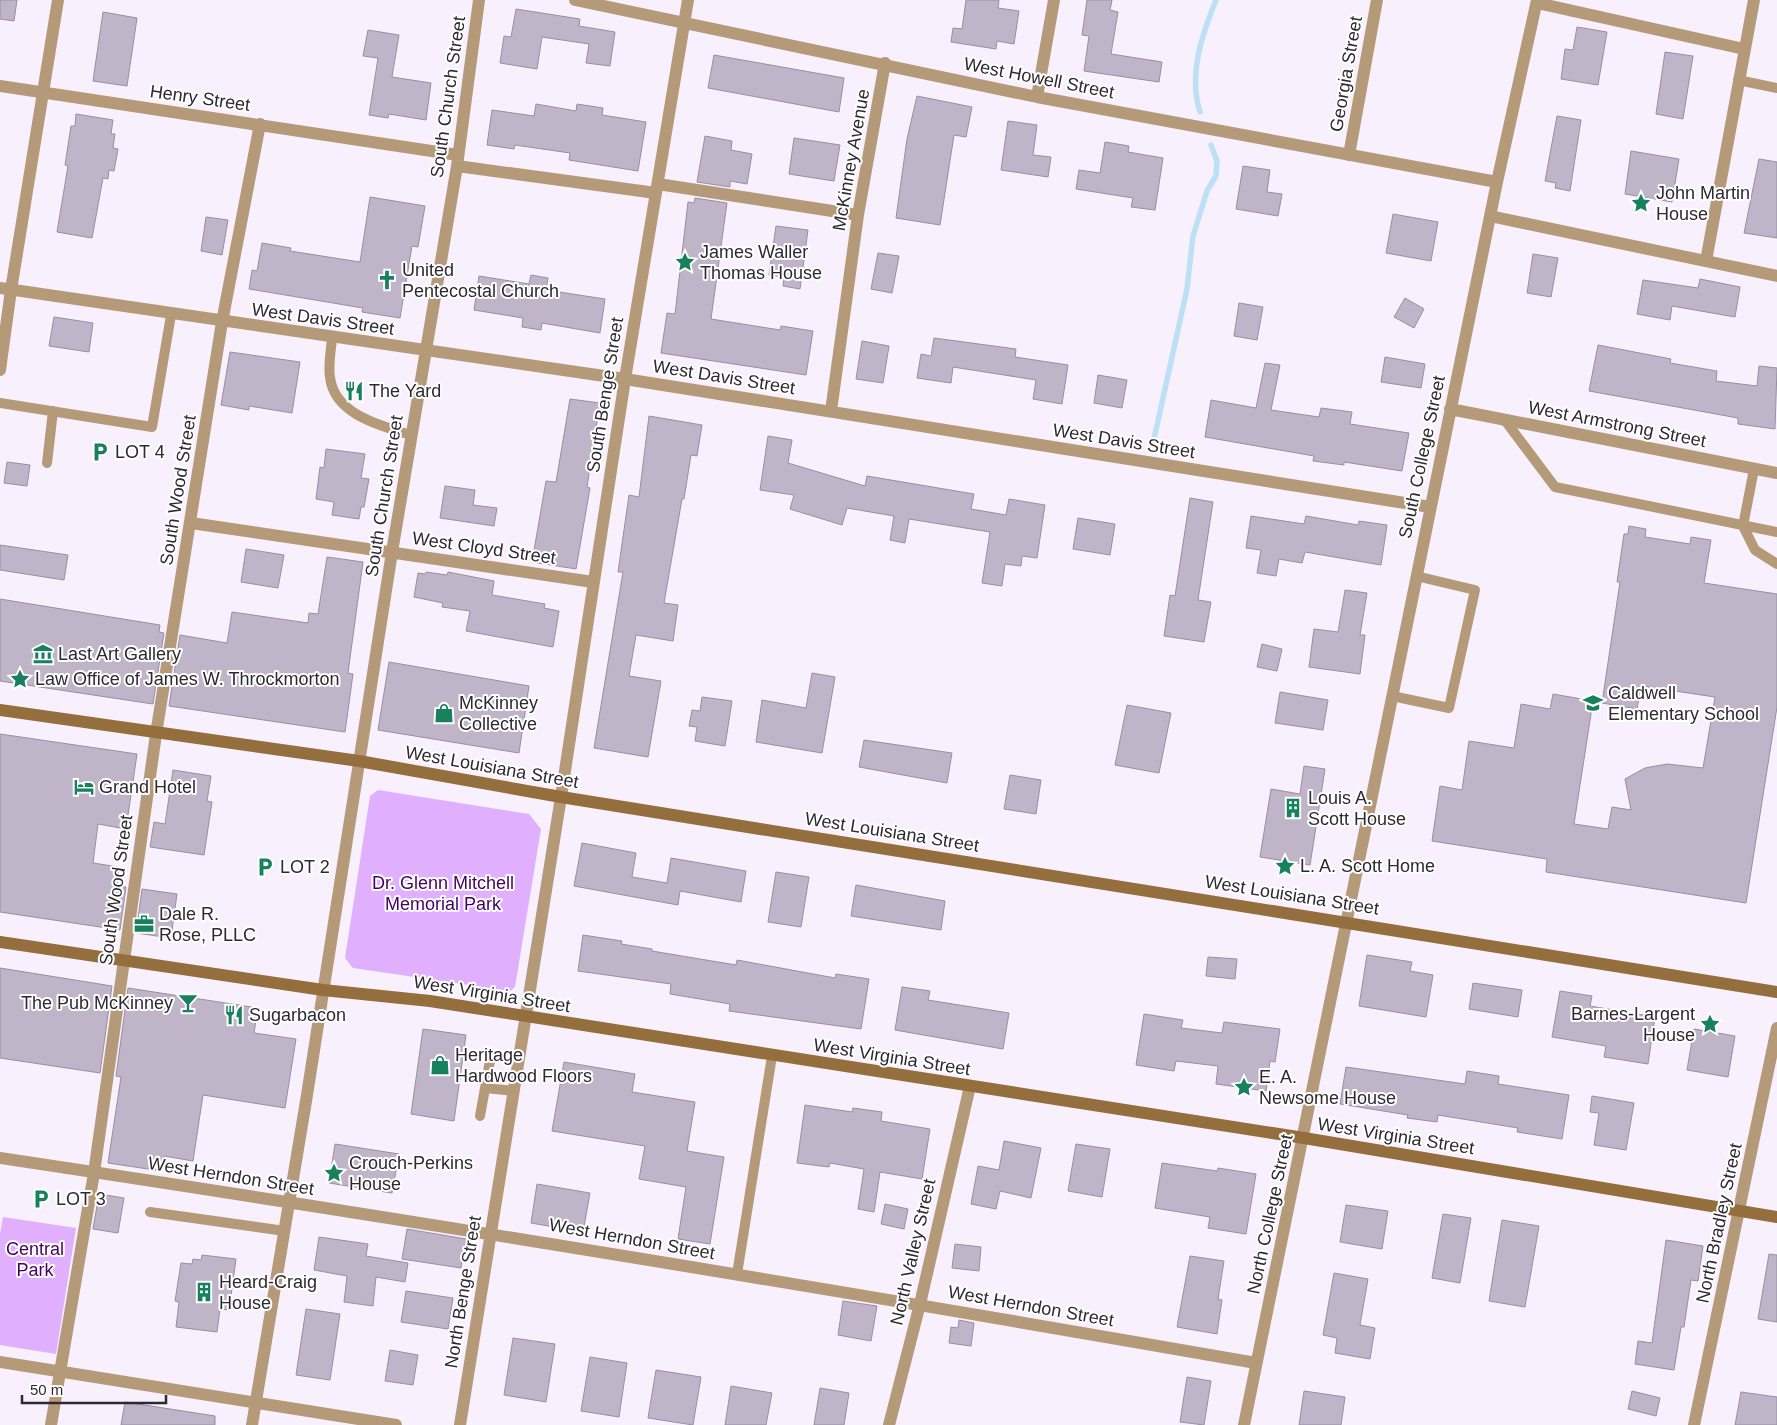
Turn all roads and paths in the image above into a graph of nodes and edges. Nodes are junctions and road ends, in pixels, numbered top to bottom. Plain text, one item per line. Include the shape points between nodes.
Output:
1 (58, 0) edge
2 (479, 0) edge
3 (576, 0) edge
4 (688, 0) edge
5 (1054, 0) edge
6 (1377, 0) edge
7 (1754, 0) edge
8 (1537, 2) edge
9 (684, 23) junction
10 (1744, 49) junction
11 (885, 63) junction
12 (1738, 80) junction
13 (0, 86) edge
14 (1777, 88) edge
15 (43, 92) junction
16 (1037, 97) junction
17 (260, 124) junction
18 (1349, 155) junction
19 (457, 160) junction
20 (1497, 182) junction
21 (657, 188) junction
22 (858, 215) junction
23 (1490, 216) junction
24 (1706, 261) junction
25 (1777, 276) edge
26 (6, 289) edge
27 (171, 315) junction
28 (222, 322) junction
29 (332, 338) junction
30 (426, 352) junction
31 (0, 370) edge
32 (625, 379) junction
33 (0, 403) edge
34 (1450, 409) junction
35 (53, 411) junction
36 (831, 412) junction
37 (1504, 419) junction
38 (411, 435) junction
39 (47, 463) dead end
40 (1754, 468) junction
41 (1777, 473) edge
42 (1430, 507) junction
43 (190, 523) junction
44 (1743, 526) junction
45 (1777, 532) edge
46 (392, 552) junction
47 (1777, 564) edge
48 (1416, 576) junction
49 (593, 582) junction
50 (1392, 696) junction
51 (0, 710) edge
52 (156, 734) junction
53 (359, 762) junction
54 (561, 797) junction
55 (1347, 922) junction
56 (0, 942) edge
57 (123, 961) junction
58 (323, 990) junction
59 (1777, 992) edge
60 (526, 1017) junction
61 (1777, 1028) edge
62 (491, 1055) dead end
63 (772, 1056) junction
64 (970, 1086) junction
65 (485, 1088) junction
66 (514, 1091) junction
67 (480, 1116) dead end
68 (1304, 1138) junction
69 (0, 1158) edge
70 (94, 1173) junction
71 (289, 1203) junction
72 (1740, 1211) junction
73 (150, 1212) dead end
74 (1777, 1217) edge
75 (284, 1231) junction
76 (490, 1233) junction
77 (737, 1274) junction
78 (920, 1304) junction
79 (0, 1362) edge
80 (1256, 1363) junction
81 (60, 1371) junction
82 (256, 1402) junction
83 (51, 1425) edge
84 (252, 1425) edge
85 (396, 1425) edge
86 (460, 1425) edge
87 (889, 1425) edge
88 (1244, 1425) edge
89 (1694, 1425) edge

1 - 15 street
2 - 19 street, South Church Street
3 - 9 street, West Howell Street
4 - 9 street, South Benge Street
5 - 16 street
6 - 18 street, Georgia Street
7 - 10 street
8 - 10 street
8 - 20 street, South College Street
9 - 11 street, West Howell Street
9 - 21 street, South Benge Street
10 - 12 street
11 - 16 street, West Howell Street
11 - 22 street, McKinney Avenue
12 - 14 lane
12 - 24 street
13 - 15 street, Henry Street
15 - 17 street, Henry Street
15 - 26 street
16 - 18 street, West Howell Street
17 - 19 street, Henry Street via 396,144
17 - 28 street, South Wood Street
18 - 20 street, West Howell Street
19 - 21 street
19 - 30 street, South Church Street
20 - 23 street, South College Street
21 - 22 street via 736,196
21 - 32 street, South Benge Street
22 - 36 street, McKinney Avenue
23 - 24 street
23 - 34 street, South College Street
24 - 25 street
26 - 27 street, West Davis Street
26 - 31 street
27 - 28 street, West Davis Street
27 - 35 lane via 152,427
28 - 29 street, West Davis Street
28 - 43 street, South Wood Street
29 - 30 street, West Davis Street
29 - 38 lane via 330,378 349,409 374,423
30 - 32 street, West Davis Street
30 - 38 street, South Church Street
32 - 36 street, West Davis Street
32 - 49 street, South Benge Street
33 - 35 lane
34 - 37 street, West Armstrong Street
34 - 42 street, South College Street
35 - 39 lane
36 - 42 street, West Davis Street
37 - 40 street, West Armstrong Street
37 - 44 lane via 1555,487
38 - 46 street, South Church Street
40 - 41 street, West Armstrong Street
40 - 44 lane
42 - 48 street, South College Street
43 - 46 street, West Cloyd Street
43 - 52 street, South Wood Street
44 - 45 lane
44 - 47 lane via 1755,550
46 - 49 street, West Cloyd Street
46 - 53 street, South Church Street
48 - 50 street, South College Street
48 - 50 lane via 1475,590 1449,708
49 - 54 street, South Benge Street
50 - 55 street, South College Street
51 - 52 main road, West Louisiana Street
52 - 53 main road, West Louisiana Street
52 - 57 street, South Wood Street
53 - 54 main road, West Louisiana Street
53 - 58 street, South Church Street
54 - 55 main road, West Louisiana Street
54 - 60 street, South Benge Street
55 - 59 main road, West Louisiana Street
55 - 68 street, North College Street
56 - 57 main road, West Virginia Street
57 - 58 main road, West Virginia Street
57 - 70 street, South Wood Street
58 - 60 main road, West Virginia Street via 409,998
58 - 71 street, South Church Street
60 - 63 main road, West Virginia Street
60 - 66 street, North Benge Street
61 - 72 street, North Bradley Street
62 - 65 lane
63 - 64 main road, West Virginia Street
63 - 77 lane
64 - 68 main road, West Virginia Street
64 - 78 street, North Valley Street
65 - 66 lane
65 - 67 lane
66 - 76 street, North Benge Street
68 - 72 main road, West Virginia Street
68 - 80 street, North College Street
69 - 70 street, West Herndon Street
70 - 71 street, West Herndon Street
70 - 81 street, South Wood Street
71 - 75 street, South Church Street
71 - 76 street, West Herndon Street
72 - 74 main road, West Virginia Street
72 - 89 street, North Bradley Street
73 - 75 lane
75 - 82 street, South Church Street
76 - 77 street, West Herndon Street
76 - 86 street, North Benge Street
77 - 78 street, West Herndon Street
78 - 80 street, West Herndon Street
78 - 87 street, North Valley Street
79 - 81 street
80 - 88 street, North College Street
81 - 82 street
81 - 83 street, South Wood Street
82 - 84 street, South Church Street
82 - 85 street

